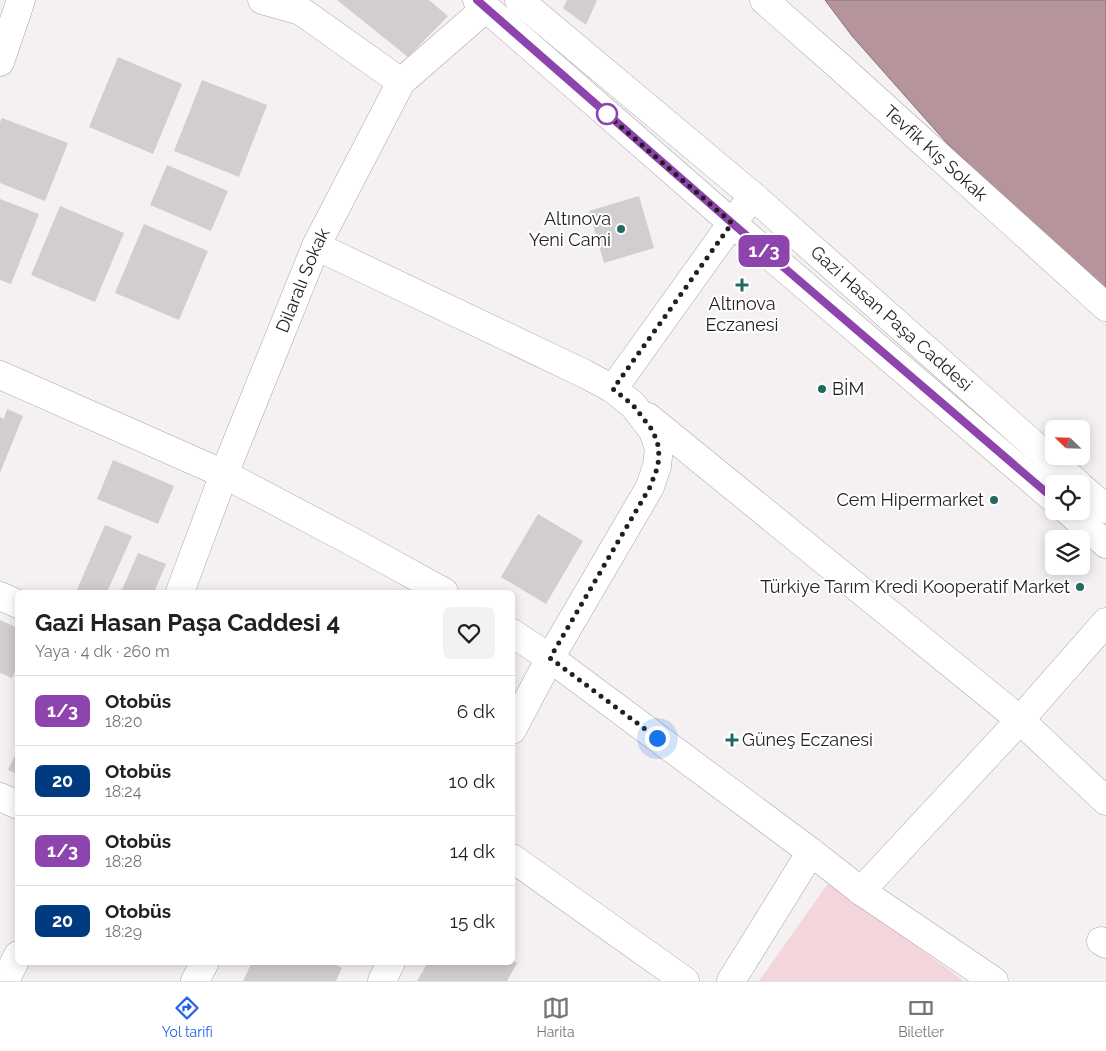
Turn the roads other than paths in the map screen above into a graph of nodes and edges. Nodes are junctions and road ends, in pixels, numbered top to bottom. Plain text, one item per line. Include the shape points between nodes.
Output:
1 (21, 0) edge
2 (262, 0) edge
3 (519, 0) edge
4 (764, 0) edge
5 (485, 3) edge
6 (0, 62) edge
7 (401, 82) junction
8 (753, 196) junction
9 (732, 223) junction
10 (316, 246) junction
11 (1106, 307) edge
12 (0, 375) edge
13 (623, 397) junction
14 (224, 474) junction
15 (1068, 475) edge
16 (1045, 491) edge
17 (1090, 495) edge
18 (1106, 509) edge
19 (1078, 520) edge
20 (1106, 544) edge
21 (181, 590) edge
22 (440, 590) edge
23 (0, 596) edge
24 (15, 603) edge
25 (1106, 622) edge
26 (515, 635) edge
27 (550, 658) junction
28 (1020, 720) junction
29 (515, 724) edge
30 (0, 797) edge
31 (1106, 801) edge
32 (15, 804) edge
33 (811, 852) junction
34 (515, 860) edge
35 (862, 891) junction
36 (15, 961) edge
37 (203, 965) edge
38 (390, 965) edge
39 (4, 981) edge
40 (195, 981) edge
41 (382, 981) edge
42 (685, 981) edge
43 (731, 981) edge
44 (994, 981) edge

1 - 6 street
2 - 7 street via 301,12
3 - 8 street, Gazi Hasan Paşa Caddesi
4 - 11 street, Tevfik Kış Sokak
5 - 7 street, Dilaralı Sokak
5 - 9 street, Gazi Hasan Paşa Caddesi
7 - 10 street, Dilaralı Sokak
8 - 9 street
8 - 15 street, Gazi Hasan Paşa Caddesi
9 - 13 street
9 - 16 street, Gazi Hasan Paşa Caddesi
10 - 13 street via 585,374
10 - 14 street, Dilaralı Sokak
12 - 14 street
13 - 27 street via 653,431 659,448 658,466 650,487
13 - 28 street
14 - 21 street, Dilaralı Sokak
14 - 22 street
17 - 18 street
19 - 20 street
23 - 24 street
25 - 28 street
26 - 27 street
27 - 29 street
27 - 33 street
28 - 31 street
28 - 35 street
30 - 32 street
33 - 35 street
33 - 43 street
34 - 42 street
35 - 44 street
36 - 39 street
37 - 40 street
38 - 41 street

